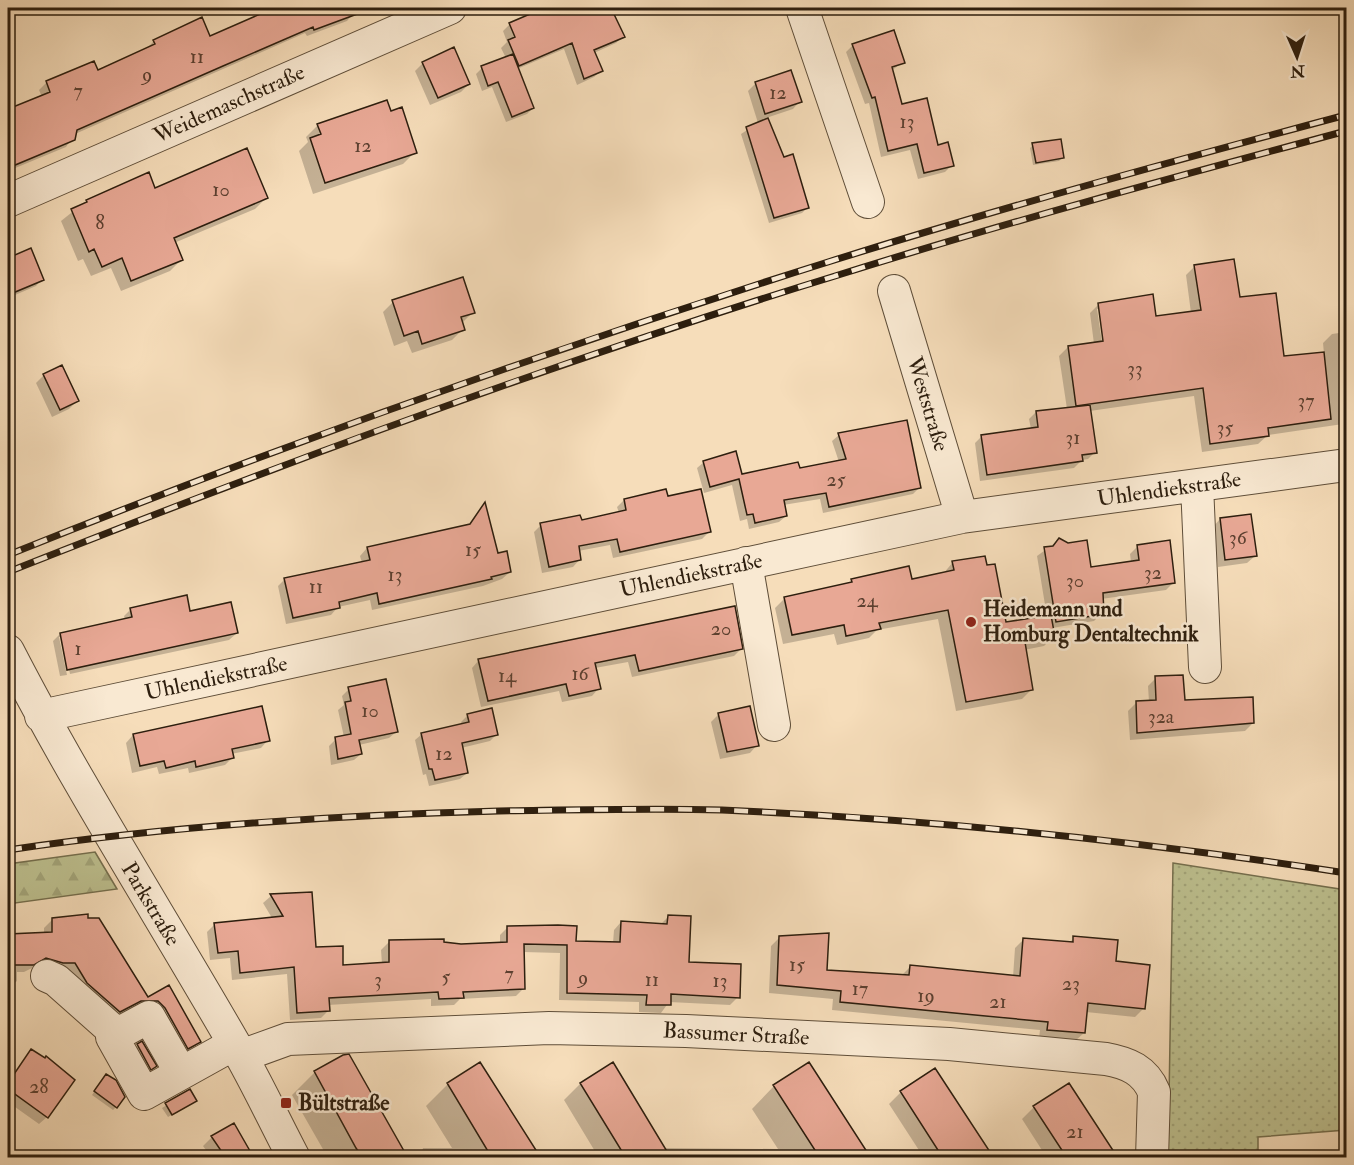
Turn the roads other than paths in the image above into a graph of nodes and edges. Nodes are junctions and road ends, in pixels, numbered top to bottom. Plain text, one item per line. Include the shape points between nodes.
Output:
1 (450, 8) edge
2 (802, 8) edge
3 (8, 201) edge
4 (868, 202) dead end
5 (894, 291) dead end
6 (1347, 465) edge
7 (1197, 485) junction
8 (962, 517) junction
9 (746, 564) junction
10 (8, 651) edge
11 (1205, 667) dead end
12 (41, 716) junction
13 (774, 724) dead end
14 (46, 976) dead end
15 (118, 1035) junction
16 (238, 1050) junction
17 (181, 1073) junction
18 (294, 1158) edge
19 (1152, 1158) edge

1 - 3 street, Weidemaschstraße
2 - 4 street
5 - 8 street, Weststraße
6 - 7 street, Uhlendiekstraße
7 - 8 street, Uhlendiekstraße
7 - 11 street
8 - 9 street, Uhlendiekstraße
9 - 12 street, Uhlendiekstraße
9 - 13 street
10 - 12 street, Parkstraße
12 - 16 street, Parkstraße
14 - 15 street via 56,980
15 - 17 street via 149,1017
15 - 17 street, Bassumer Straße via 112,1037 144,1094
16 - 17 street, Bassumer Straße
16 - 18 street, Parkstraße
16 - 19 street, Bassumer Straße via 288,1039 549,1028 948,1044 1106,1059 1126,1062 1150,1083 1154,1092

